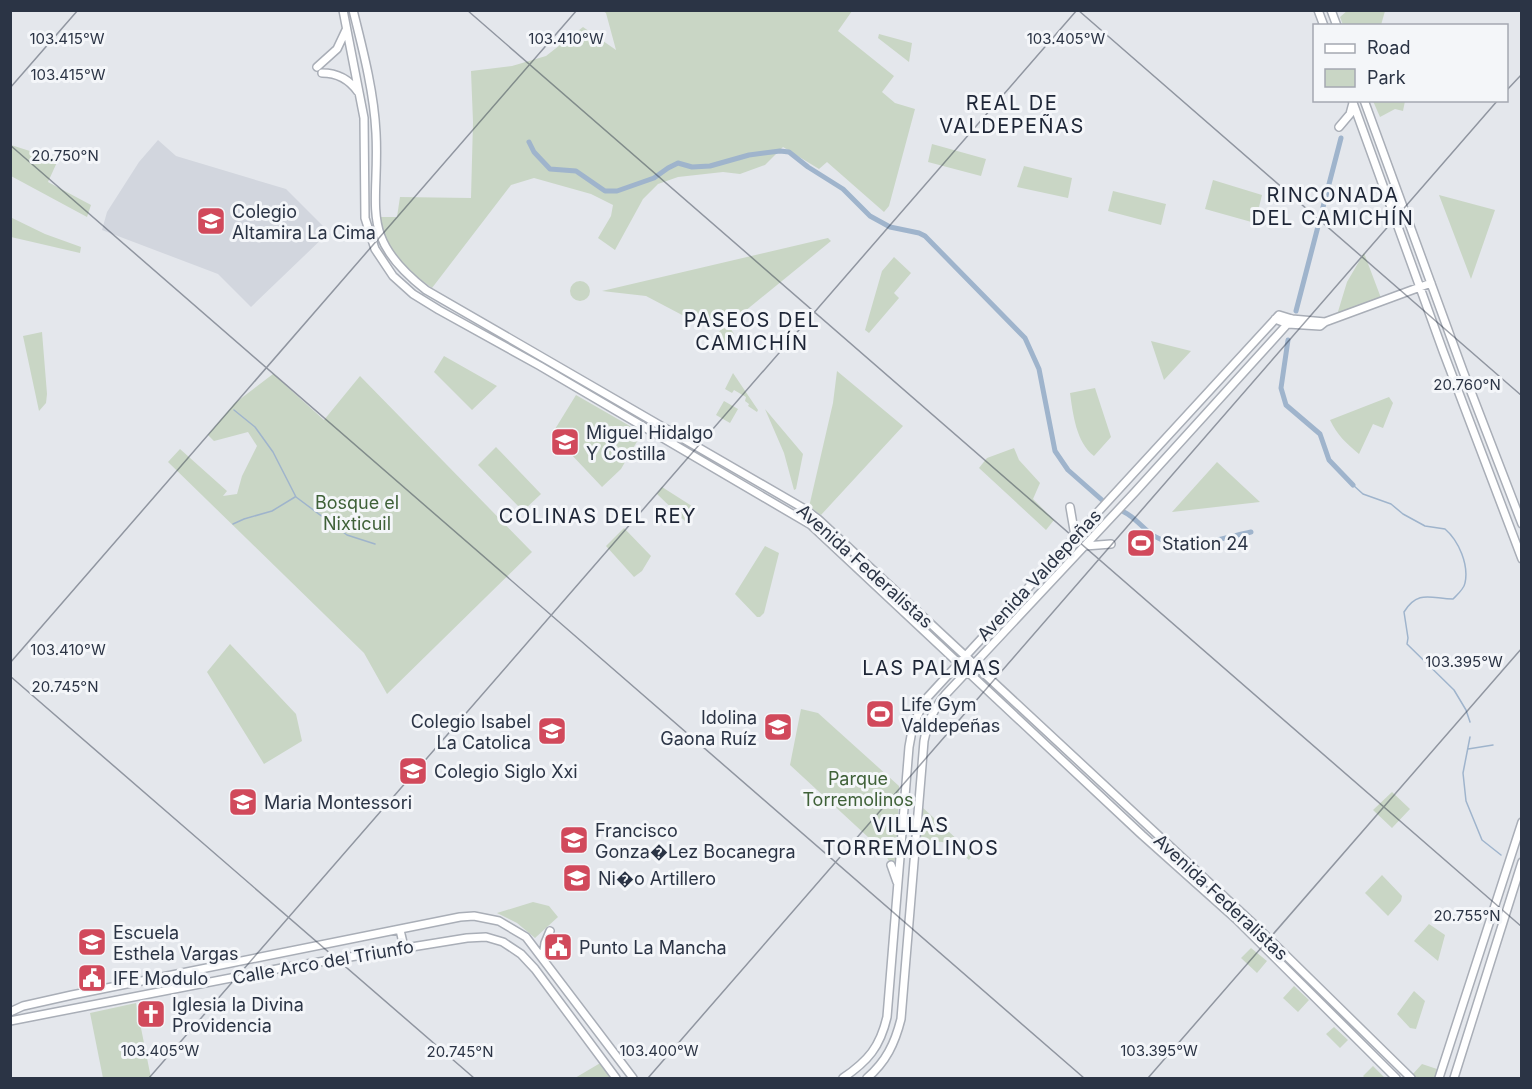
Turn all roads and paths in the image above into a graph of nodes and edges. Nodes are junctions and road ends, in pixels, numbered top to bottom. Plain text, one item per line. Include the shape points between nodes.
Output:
1 (343, 10) edge
2 (354, 10) edge
3 (347, 27) junction
4 (361, 96) junction
5 (1353, 102) edge
6 (1365, 102) edge
7 (1339, 127) dead end
8 (1431, 283) junction
9 (1420, 286) junction
10 (1290, 321) junction
11 (1225, 372) junction
12 (1464, 376) junction
13 (1453, 380) junction
14 (1236, 381) junction
15 (1176, 425) junction
16 (1187, 434) junction
17 (1124, 483) junction
18 (1135, 492) junction
19 (1070, 507) dead end
20 (1521, 524) edge
21 (1075, 536) junction
22 (1111, 544) dead end
23 (1085, 546) junction
24 (1521, 559) edge
25 (964, 655) junction
26 (957, 662) junction
27 (974, 664) junction
28 (967, 672) junction
29 (913, 726) junction
30 (926, 730) junction
31 (1521, 822) edge
32 (1149, 828) junction
33 (1142, 835) junction
34 (1521, 862) edge
35 (891, 865) dead end
36 (898, 886) junction
37 (400, 930) junction
38 (550, 931) dead end
39 (404, 948) junction
40 (543, 957) junction
41 (888, 1009) junction
42 (902, 1011) junction
43 (10, 1012) edge
44 (10, 1021) edge
45 (1457, 1024) junction
46 (1469, 1028) junction
47 (616, 1078) edge
48 (633, 1078) edge
49 (843, 1078) edge
50 (867, 1078) edge
51 (1396, 1078) edge
52 (1411, 1078) edge
53 (1439, 1078) edge
54 (1454, 1078) edge

1 - 3 street, Avenida Federalistas
2 - 25 street, Avenida Federalistas via 375,123 376,220 383,244 399,267 426,290 803,508
3 - 4 street, Avenida Federalistas
3 - 4 street via 337,49 320,70 344,78
4 - 26 street, Avenida Federalistas via 365,218 375,249 393,276 439,310 802,518
5 - 7 street via 1348,118
5 - 9 street
6 - 8 street
8 - 9 street
8 - 12 street
9 - 10 street via 1325,322
9 - 13 street
10 - 11 street, Avenida Valdepeñas via 1277,317
10 - 14 street, Avenida Valdepeñas
11 - 14 street
11 - 15 street, Avenida Valdepeñas
12 - 13 street
12 - 20 street
13 - 24 street
14 - 16 street, Avenida Valdepeñas
15 - 16 street
15 - 17 street, Avenida Valdepeñas
16 - 18 street, Avenida Valdepeñas
17 - 18 street
17 - 21 street, Avenida Valdepeñas
18 - 23 street, Avenida Valdepeñas
19 - 21 street
21 - 25 street, Avenida Valdepeñas
22 - 23 street
23 - 27 street, Avenida Valdepeñas
25 - 26 street, Avenida Valdepeñas
25 - 27 street, Avenida Federalistas
26 - 28 street, Avenida Federalistas
26 - 29 street, Avenida Valdepeñas via 925,700
27 - 28 street, Avenida Valdepeñas
27 - 32 street, Avenida Federalistas
28 - 30 street, Avenida Valdepeñas via 941,701
28 - 33 street, Avenida Federalistas
29 - 30 street
29 - 36 street, Avenida Valdepeñas
30 - 42 street, Avenida Valdepeñas
31 - 45 street
32 - 33 street
32 - 52 street, Avenida Federalistas
33 - 51 street, Avenida Federalistas via 1236,919
34 - 46 street
35 - 36 street
36 - 41 street, Avenida Valdepeñas
37 - 39 street
37 - 40 street, Calle Arco del Triunfo via 474,916 517,930
37 - 43 street, Calle Arco del Triunfo via 72,995
38 - 40 street
39 - 44 street, Calle Arco del Triunfo
39 - 47 street, Calle Arco del Triunfo via 467,938 495,939 512,947 534,969
40 - 48 street
41 - 42 street
41 - 49 street, Avenida Valdepeñas via 884,1030 873,1052
42 - 50 street, Avenida Valdepeñas via 889,1053
45 - 46 street
45 - 53 street
46 - 54 street

